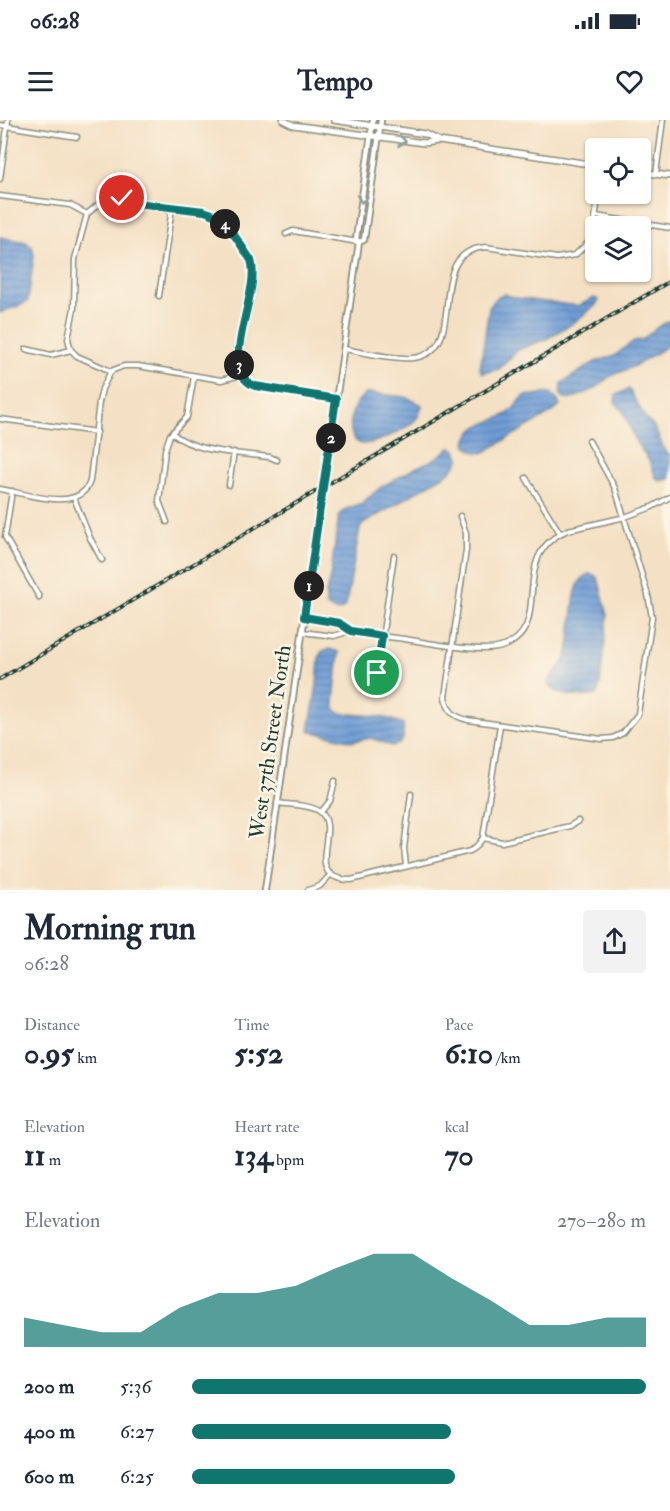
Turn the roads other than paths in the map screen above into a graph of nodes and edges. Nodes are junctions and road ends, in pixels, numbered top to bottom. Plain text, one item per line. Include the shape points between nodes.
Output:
1 (8, 120) edge
2 (283, 120) edge
3 (334, 120) edge
4 (663, 120) edge
5 (372, 123) edge
6 (381, 123) edge
7 (0, 125) edge
8 (8, 126) junction
9 (370, 136) junction
10 (77, 137) dead end
11 (379, 137) junction
12 (439, 141) junction
13 (585, 163) edge
14 (651, 173) edge
15 (656, 174) junction
16 (670, 176) edge
17 (0, 179) edge
18 (0, 196) edge
19 (598, 204) edge
20 (172, 208) junction
21 (87, 214) junction
22 (596, 216) edge
23 (651, 225) edge
24 (670, 228) edge
25 (286, 234) dead end
26 (359, 242) junction
27 (585, 246) edge
28 (159, 296) dead end
29 (26, 349) dead end
30 (344, 349) junction
31 (71, 350) junction
32 (111, 372) junction
33 (241, 375) junction
34 (194, 376) junction
35 (336, 399) junction
36 (0, 419) edge
37 (97, 432) junction
38 (172, 433) junction
39 (589, 441) dead end
40 (234, 452) junction
41 (277, 460) dead end
42 (526, 478) dead end
43 (230, 485) dead end
44 (0, 489) edge
45 (12, 491) junction
46 (670, 497) edge
47 (74, 498) junction
48 (460, 516) dead end
49 (625, 517) junction
50 (167, 522) dead end
51 (560, 533) junction
52 (394, 556) dead end
53 (102, 560) dead end
54 (39, 597) dead end
55 (304, 617) junction
56 (351, 631) junction
57 (302, 632) junction
58 (382, 636) junction
59 (452, 645) junction
60 (377, 673) dead end
61 (500, 725) junction
62 (335, 781) dead end
63 (411, 794) dead end
64 (277, 803) junction
65 (321, 812) junction
66 (578, 821) dead end
67 (483, 838) junction
68 (406, 866) junction
69 (331, 874) junction
70 (265, 890) edge
71 (308, 890) edge

1 - 8 street
2 - 9 main road
3 - 5 main road
4 - 15 street
5 - 6 main road
5 - 9 street, West 37th Street North
6 - 11 street, West 37th Street North
6 - 12 main road
7 - 8 street
8 - 10 street
8 - 17 street
9 - 11 main road
9 -> 26 street, West 37th Street North via 356,238
11 -> 12 main road
11 - 26 street, West 37th Street North via 364,240
12 - 13 main road
14 - 15 main road
15 - 16 main road
18 - 21 street via 70,205
19 - 22 street
20 - 21 street via 116,197 101,202
20 - 28 street
20 - 33 street via 215,214 251,260 252,285 240,343
21 - 31 street via 75,259 74,308 68,339
23 - 24 street
25 - 26 street via 293,231
26 - 30 street, West 37th Street North
27 - 30 street via 575,255 557,258 476,248 454,266 444,330 438,343 424,355 404,358
29 - 31 street via 51,355
30 - 35 street, West 37th Street North
31 - 32 street
32 - 34 street via 124,366 138,366
32 - 37 street via 102,389
33 - 34 street via 221,380
33 - 35 street via 255,386
34 - 38 street via 187,417
35 - 55 street, West 37th Street North
36 - 37 street
37 - 47 street via 90,481 85,492
38 - 40 street via 192,446
38 - 50 street via 165,450 159,492
39 - 49 street via 615,488
40 - 41 street
40 - 43 street
42 - 51 street
44 - 45 street
45 - 47 street via 58,500
45 - 54 street via 5,537
46 - 49 street
47 - 53 street
48 - 59 street via 466,550
49 - 51 street
49 - 61 street via 652,617 641,704 633,723 623,733 602,739
51 - 59 street via 540,553 535,565 532,609 523,631 513,641 492,649
52 - 58 street
55 - 56 street via 339,623
55 - 57 street, West 37th Street North
56 - 57 street via 334,636
56 - 58 street
57 - 64 street, West 37th Street North
58 - 59 street
58 - 60 street
59 - 61 street via 445,697 448,708 468,720
61 - 67 street
62 - 65 street via 333,795
63 - 68 street via 404,848
64 - 65 street
64 - 70 street, West 37th Street North
65 - 69 street via 328,826 324,863
66 - 67 street via 502,842
67 - 68 street via 470,851
68 - 69 street via 351,880
69 - 71 street via 320,886

